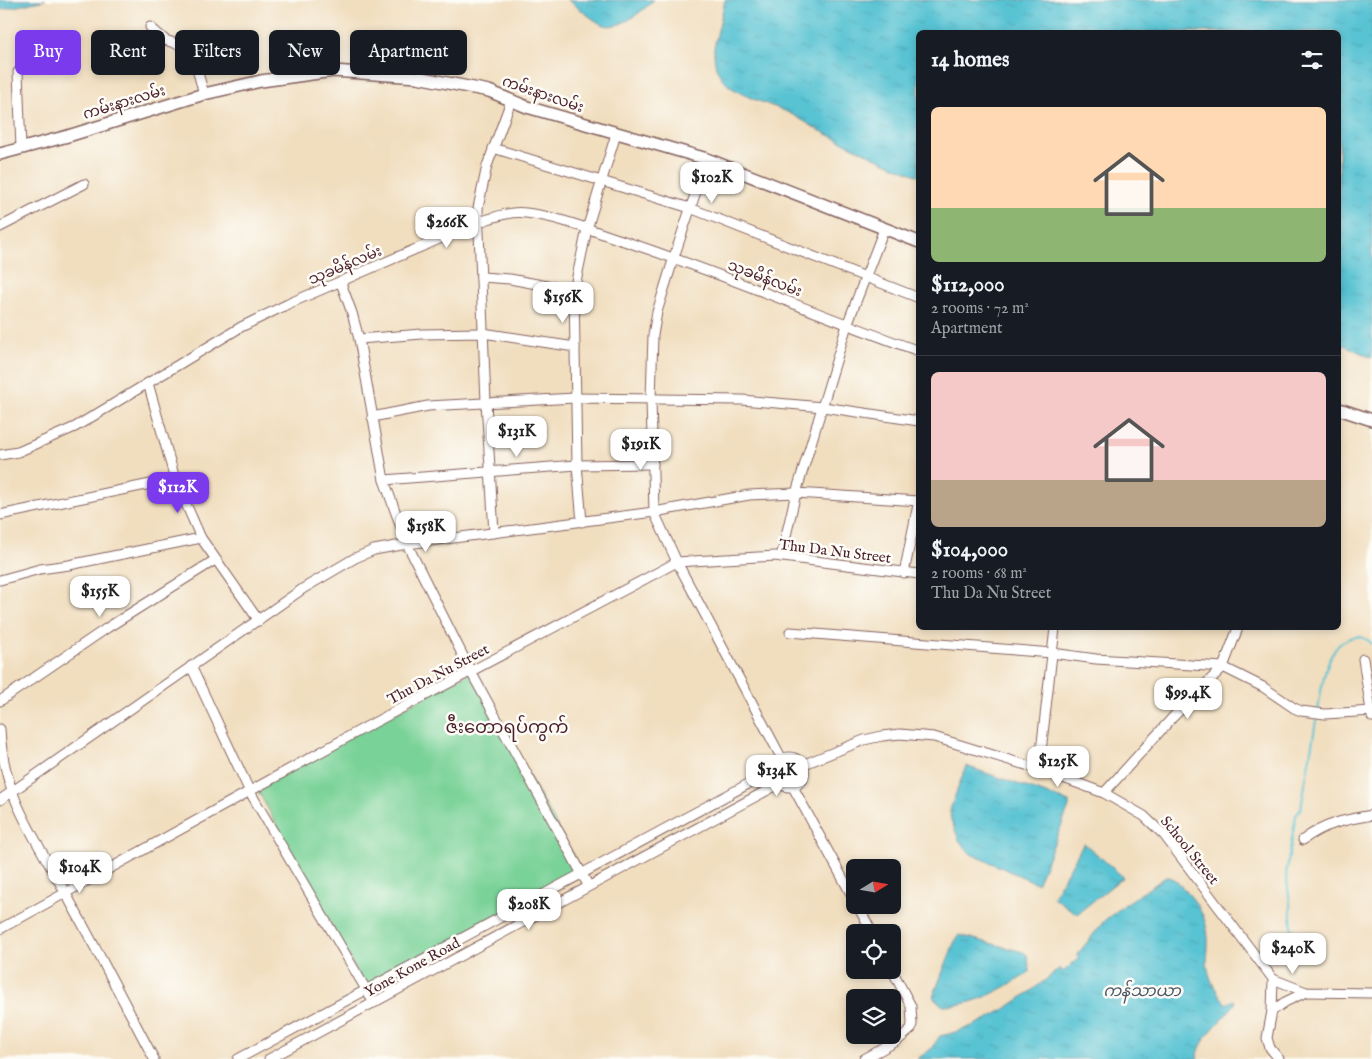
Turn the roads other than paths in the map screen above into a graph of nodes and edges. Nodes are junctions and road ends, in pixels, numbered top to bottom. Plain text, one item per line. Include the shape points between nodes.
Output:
1 (150, 26) dead end
2 (18, 75) edge
3 (204, 94) junction
4 (511, 101) junction
5 (616, 134) junction
6 (21, 148) junction
7 (493, 148) junction
8 (0, 154) edge
9 (707, 159) junction
10 (602, 181) junction
11 (84, 184) dead end
12 (690, 208) junction
13 (479, 222) junction
14 (0, 227) edge
15 (884, 229) junction
16 (587, 230) junction
17 (916, 241) edge
18 (674, 257) junction
19 (481, 277) junction
20 (865, 277) junction
21 (341, 283) junction
22 (574, 291) junction
23 (916, 297) edge
24 (846, 325) junction
25 (483, 333) junction
26 (358, 339) junction
27 (575, 347) junction
28 (916, 350) edge
29 (148, 383) junction
30 (576, 398) junction
31 (651, 399) junction
32 (486, 402) junction
33 (823, 407) junction
34 (1341, 410) edge
35 (372, 417) junction
36 (1372, 420) edge
37 (916, 421) edge
38 (0, 455) edge
39 (653, 464) junction
40 (576, 466) junction
41 (489, 472) junction
42 (175, 480) junction
43 (384, 480) junction
44 (796, 493) junction
45 (916, 501) edge
46 (654, 512) junction
47 (0, 515) edge
48 (916, 515) edge
49 (582, 522) junction
50 (494, 533) junction
51 (201, 538) junction
52 (407, 544) junction
53 (781, 557) junction
54 (215, 560) junction
55 (677, 562) junction
56 (904, 573) junction
57 (916, 574) edge
58 (0, 580) edge
59 (259, 621) junction
60 (1054, 630) edge
61 (1237, 630) edge
62 (790, 632) dead end
63 (1052, 653) junction
64 (1363, 659) dead end
65 (191, 666) junction
66 (1223, 667) junction
67 (471, 672) junction
68 (0, 701) edge
69 (1372, 713) edge
70 (0, 730) edge
71 (782, 759) junction
72 (802, 765) junction
73 (1039, 769) junction
74 (774, 770) junction
75 (779, 784) junction
76 (793, 787) junction
77 (12, 792) junction
78 (250, 792) junction
79 (1104, 792) junction
80 (0, 800) edge
81 (1372, 815) edge
82 (684, 819) junction
83 (689, 831) junction
84 (1304, 840) dead end
85 (582, 873) junction
86 (846, 884) edge
87 (588, 885) junction
88 (66, 893) junction
89 (0, 929) edge
90 (1270, 976) junction
91 (897, 979) edge
92 (367, 990) junction
93 (1306, 992) junction
94 (1372, 993) edge
95 (374, 1003) junction
96 (1272, 1011) junction
97 (250, 1056) edge
98 (154, 1059) edge
99 (238, 1059) edge
100 (269, 1059) edge
101 (864, 1059) edge
102 (1279, 1059) edge

1 - 3 street via 164,40 186,47 193,55
2 - 6 street
3 - 4 main road, ကမ်းနားလမ်း via 261,81 333,71 417,77 490,91
3 - 6 main road, ကမ်းနားလမ်း
4 - 5 main road, ကမ်းနားလမ်း
4 - 7 street
5 - 9 main road, ကမ်းနားလမ်း
5 - 10 street
6 - 8 main road, ကမ်းနားလမ်း
7 - 10 street
7 - 13 street via 480,193
9 - 12 street
9 - 15 main road, ကမ်းနားလမ်း
10 - 12 street
10 - 16 street
11 - 14 street
12 - 18 street
12 - 20 street
13 - 16 street, သုခမိန်လမ်း via 503,214 526,213
13 - 19 street
13 - 21 street, သုခမိန်လမ်း
15 - 17 main road, ကမ်းနားလမ်း
15 - 20 street
16 - 18 street, သုခမိန်လမ်း
16 - 22 street
18 - 24 street, သုခမိန်လမ်း
18 - 31 street via 653,335
19 - 22 street
19 - 25 street
20 - 23 street
20 - 24 street
21 - 26 street
21 - 29 street, သုခမိန်လမ်း via 241,327
22 - 27 street
24 - 28 street, သုခမိန်လမ်း
24 - 33 street
25 - 26 street
25 - 27 street
25 - 32 street
26 - 35 street
27 - 30 street
29 - 38 street, သုခမိန်လမ်း via 76,427 18,452
29 - 42 street
30 - 31 street
30 - 32 street
30 - 40 street
31 - 33 street via 742,400
31 - 39 street
32 - 35 street via 428,406
32 - 41 street
33 - 37 street
33 - 44 street
34 - 36 main road
35 - 43 street
39 - 40 street
39 - 46 street
40 - 41 street
40 - 49 street
41 - 43 street
41 - 50 street
42 - 47 street
42 - 51 street
43 - 52 street
44 - 45 street
44 - 46 street via 749,495
44 - 53 street
46 - 49 street
46 - 55 street
48 - 56 street
49 - 50 street
50 - 52 street
51 - 54 street
51 - 58 street via 40,569
52 - 59 street via 374,550 355,558 304,588
52 - 67 street
53 - 55 street, Thu Da Nu Street
53 - 56 street, Thu Da Nu Street
54 - 59 street
54 - 68 street
55 - 67 street, Thu Da Nu Street
55 - 71 street
56 - 57 street, Thu Da Nu Street
59 - 65 street
60 - 63 street
61 - 66 street
62 - 63 street
63 - 66 street
63 - 73 street
64 - 69 street
65 - 77 street
65 - 78 street
66 - 69 street via 1263,687 1294,708 1325,714
66 - 79 street
67 - 78 street, Thu Da Nu Street
67 - 85 street
70 - 77 street via 1,752
71 - 72 street via 796,759
71 - 74 street
72 - 73 street, School Street via 864,740 900,734 934,737
72 - 76 street via 802,780
73 - 79 street, School Street
74 - 75 street
74 - 82 street
75 - 76 street
75 - 83 street, Yone Kone Road
76 - 86 street
77 - 80 street
77 - 88 street via 27,827
78 - 88 street, Thu Da Nu Street
78 - 92 street
79 - 90 street, School Street via 1144,816 1164,835
81 - 84 street via 1322,828
82 - 83 street
82 - 85 street
83 - 87 street, Yone Kone Road
85 - 87 street
85 - 92 street
87 - 95 street, Yone Kone Road
88 - 89 street, Thu Da Nu Street
88 - 98 street
90 - 93 street
90 - 96 street
91 - 101 street via 911,1006 911,1028 897,1041
92 - 95 street
92 - 97 street
93 - 94 street
93 - 96 street
95 - 100 street, Yone Kone Road
96 - 102 street via 1267,1038
97 - 99 street

